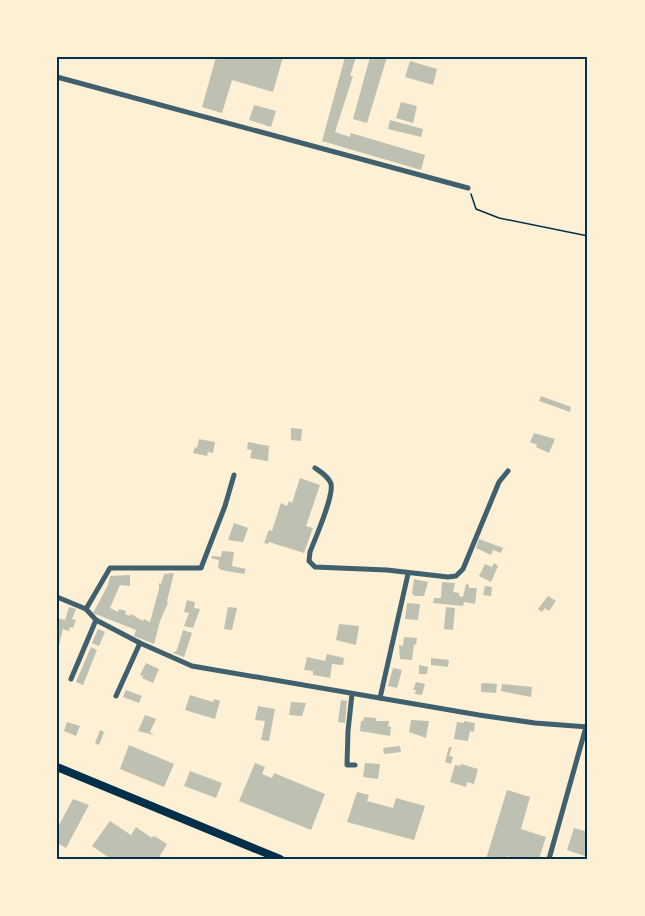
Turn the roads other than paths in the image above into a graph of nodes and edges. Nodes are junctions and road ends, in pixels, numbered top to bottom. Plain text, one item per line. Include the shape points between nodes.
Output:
1 (57, 76) edge
2 (468, 188) road end
3 (315, 468) dead end
4 (508, 471) dead end
5 (234, 475) dead end
6 (408, 574) junction
7 (57, 597) edge
8 (87, 609) junction
9 (96, 620) junction
10 (140, 643) junction
11 (71, 679) dead end
12 (352, 693) junction
13 (117, 696) dead end
14 (380, 698) junction
15 (587, 727) edge
16 (355, 765) dead end
17 (57, 767) edge
18 (280, 859) edge
19 (549, 859) edge

1 - 2 street
3 - 6 street via 331,484 309,561 315,567
4 - 6 street via 499,482 463,569 456,576
5 - 8 street via 201,568 110,568
6 - 14 street
7 - 8 street
8 - 9 street
9 - 10 street
9 - 11 street
10 - 12 street via 192,666
10 - 13 street
12 - 14 street
12 - 16 street via 347,765
14 - 15 street via 535,723
15 - 19 street
17 - 18 main road

